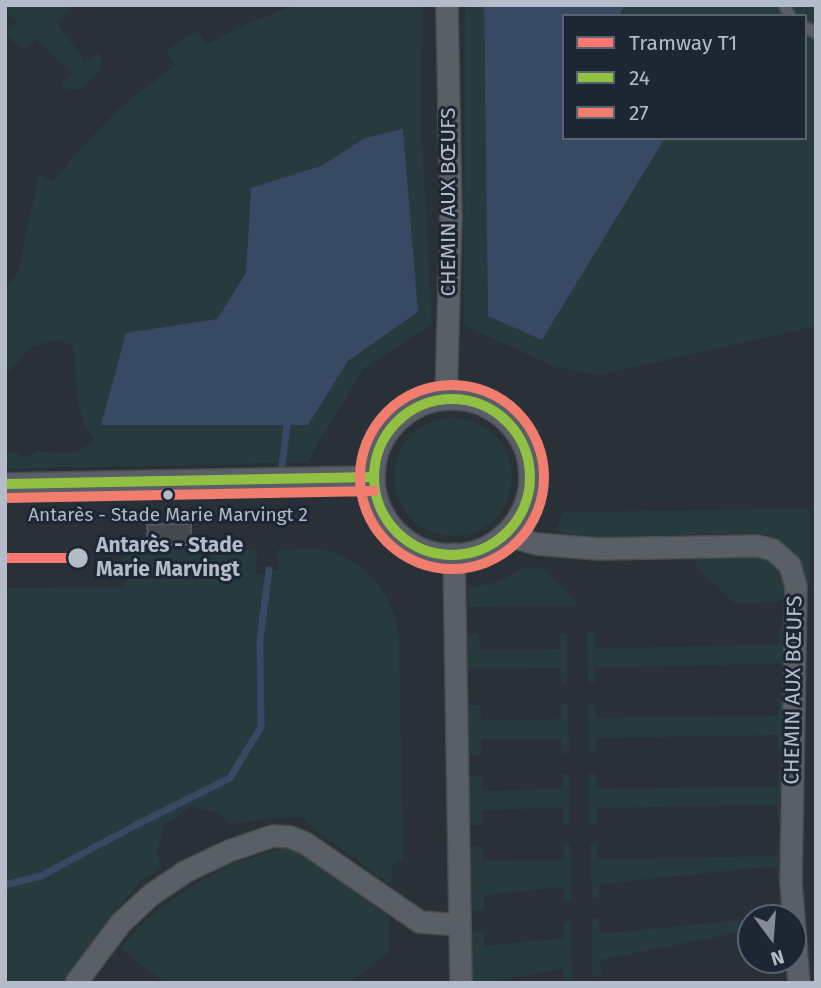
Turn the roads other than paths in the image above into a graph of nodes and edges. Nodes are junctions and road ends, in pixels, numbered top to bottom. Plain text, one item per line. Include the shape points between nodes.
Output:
1 (447, 5) edge
2 (446, 399) junction
3 (374, 477) junction
4 (5, 484) edge
5 (504, 535) junction
6 (454, 554) junction
7 (460, 925) junction
8 (76, 983) edge
9 (461, 983) edge
10 (799, 983) edge

1 - 2 street, CHEMIN AUX BŒUFS via 451,216
2 - 3 street via 403,415 377,454
2 - 5 street via 470,401 493,410 511,425 524,446 530,469 528,494 520,516
3 - 4 street
3 - 6 street via 378,502 389,523 407,541 429,551
5 - 6 street via 481,549
5 - 10 street, CHEMIN AUX BŒUFS via 537,544 598,549 758,546 773,550 789,565 796,586 791,883
6 - 7 street
7 - 8 street via 420,922 305,843 273,836 196,867 152,895 121,923
7 - 9 street

